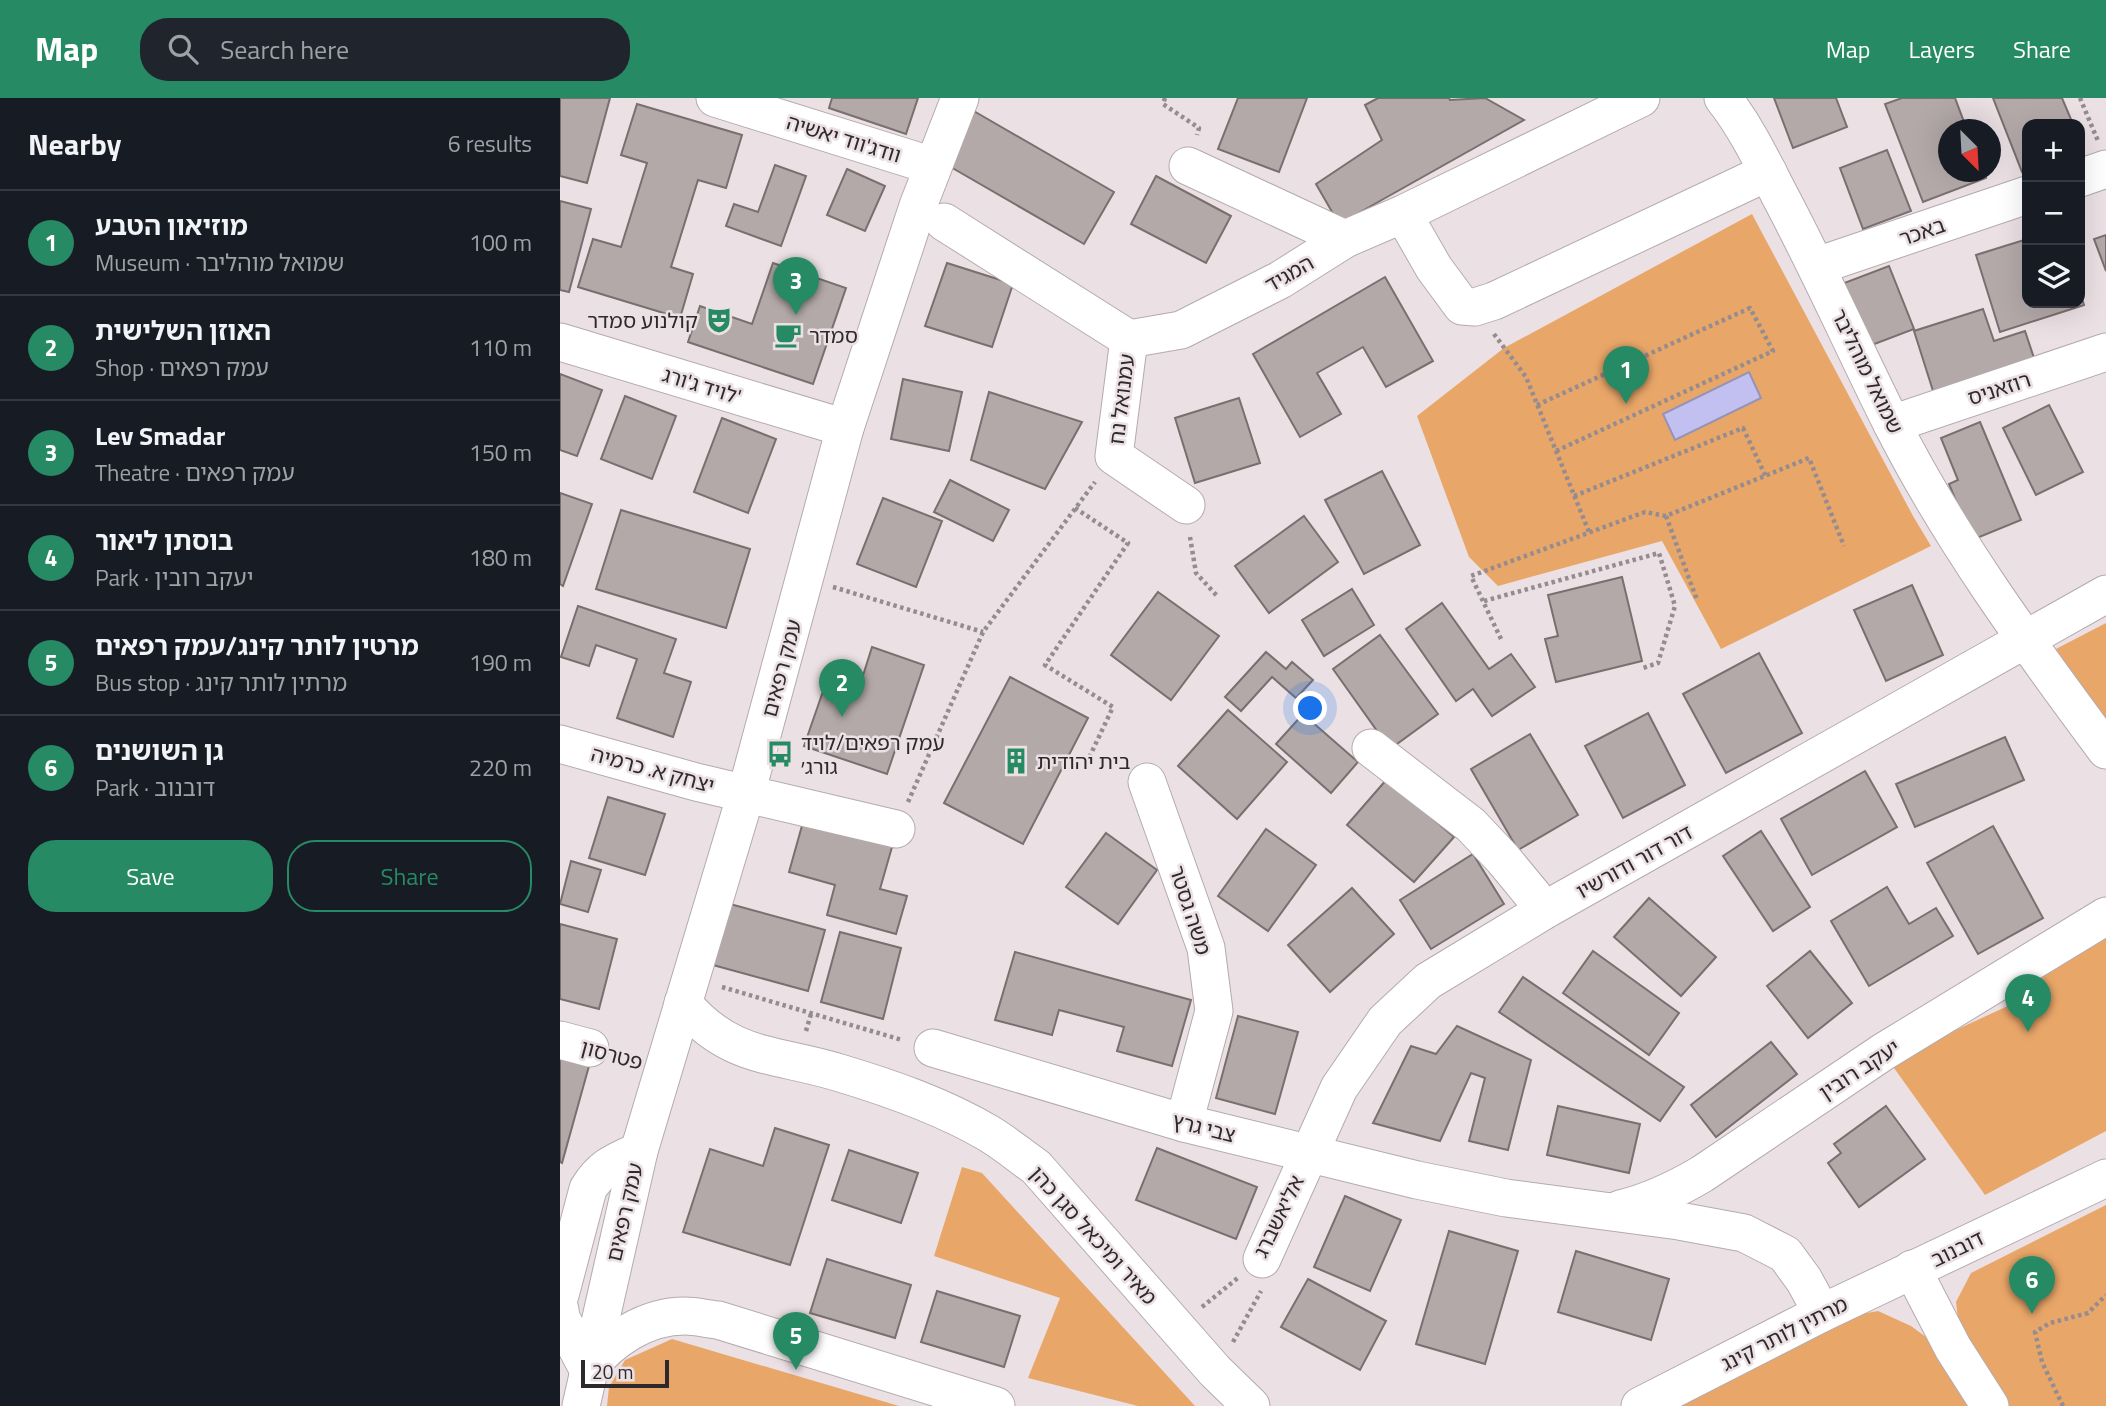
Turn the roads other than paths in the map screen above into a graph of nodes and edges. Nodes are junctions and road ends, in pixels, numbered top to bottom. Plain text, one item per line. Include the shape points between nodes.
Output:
1 (715, 98) edge
2 (960, 98) edge
3 (1641, 98) edge
4 (1723, 98) edge
5 (2103, 158) edge
6 (933, 166) junction
7 (1188, 166) road end
8 (1768, 172) junction
9 (2085, 174) edge
10 (2022, 197) edge
11 (1403, 215) junction
12 (944, 222) dead end
13 (1345, 239) junction
14 (1817, 266) junction
15 (1129, 339) junction
16 (560, 342) edge
17 (2106, 352) edge
18 (1892, 424) junction
19 (845, 428) junction
20 (1186, 505) road end
21 (2106, 594) edge
22 (2024, 639) junction
23 (560, 744) edge
24 (1371, 748) dead end
25 (2106, 750) edge
26 (1147, 782) dead end
27 (746, 794) junction
28 (896, 829) road end
29 (1545, 910) junction
30 (2106, 916) edge
31 (691, 1011) junction
32 (933, 1048) road end
33 (1184, 1123) junction
34 (639, 1151) junction
35 (1308, 1152) junction
36 (1714, 1166) junction
37 (2106, 1178) edge
38 (1608, 1211) junction
39 (1744, 1233) junction
40 (1262, 1259) road end
41 (1912, 1269) junction
42 (560, 1295) edge
43 (560, 1310) edge
44 (1822, 1313) junction
45 (588, 1369) junction
46 (1647, 1404) edge
47 (581, 1406) edge
48 (996, 1406) edge
49 (1251, 1406) edge
50 (1990, 1406) edge

1 - 6 street, וודג'ווד יאשיה
2 - 6 street, עמק רפאים
3 - 11 street, המגיד
4 - 8 street, שמואל מוהליבר
5 - 9 street
6 - 19 street, עמק רפאים
7 - 13 street
8 - 11 street via 1475,307 1462,306
8 - 14 street, שמואל מוהליבר
10 - 14 street, באכר
11 - 13 street, המגיד
12 - 15 street
13 - 15 street, המגיד via 1280,280 1181,330
14 - 18 street, שמואל מוהליבר
15 - 20 street, עמנואל נח via 1114,456
16 - 19 street, לויד ג'ורג'
17 - 18 street, רוזאניס
18 - 22 street, שמואל מוהליבר
19 - 27 street, עמק רפאים
21 - 22 street, דור דור ודורשיו
22 - 25 street
22 - 29 street, דור דור ודורשיו
23 - 27 street, יצחק א. כרמיה
24 - 29 street via 1471,825
26 - 33 street, משה גסטר via 1206,948 1214,1011
27 - 28 street
27 - 31 street, עמק רפאים
29 - 35 street, דור דור ודורשיו via 1451,966 1405,1000 1361,1052
30 - 36 street, יעקב רובין via 1873,1059
31 - 34 street, עמק רפאים
31 - 49 street, מאיר ומיכאל סגן כהן via 720,1038 744,1049 838,1072 955,1115 989,1133 1036,1167
32 - 33 street, צבי גרץ
33 - 35 street, צבי גרץ
34 - 42 street via 597,1174 588,1189
34 - 45 street, עמק רפאים
35 - 38 street, צבי גרץ via 1506,1198
35 - 40 street, אליאשברג
36 - 38 street, יעקב רובין via 1673,1192
36 - 39 street, צבי גרץ via 1721,1200
37 - 41 street, דובנוב
38 - 39 street, צבי גרץ
39 - 44 street, צבי גרץ via 1785,1254
41 - 44 street, מרתין לותר קינג
41 - 50 street, דובנוב
43 - 45 street
44 - 46 street, מרתין לותר קינג
45 - 47 street, עמק רפאים
45 - 48 street via 629,1332 684,1316 718,1320

